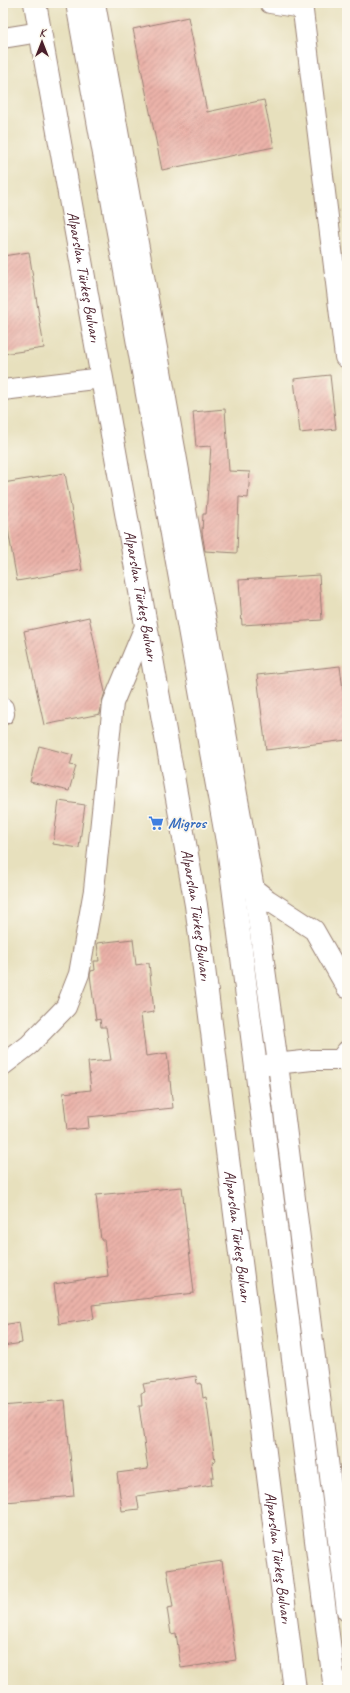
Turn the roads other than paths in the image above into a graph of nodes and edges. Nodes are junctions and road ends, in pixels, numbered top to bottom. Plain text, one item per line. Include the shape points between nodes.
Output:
1 (35, 3) edge
2 (77, 3) edge
3 (95, 3) edge
4 (270, 3) edge
5 (302, 6) edge
6 (40, 32) junction
7 (3, 38) edge
8 (347, 358) edge
9 (102, 378) junction
10 (3, 390) edge
11 (146, 624) junction
12 (231, 871) junction
13 (254, 889) junction
14 (347, 988) edge
15 (347, 1051) edge
16 (278, 1064) junction
17 (3, 1065) edge
18 (256, 1066) junction
19 (347, 1611) edge
20 (295, 1690) edge
21 (335, 1690) edge

1 - 6 main road, Alparslan Türkeş Bulvarı
2 - 12 main road
3 - 13 street
4 - 5 street
5 - 8 street
6 - 7 street
6 - 9 main road, Alparslan Türkeş Bulvarı
9 - 10 street
9 - 11 main road, Alparslan Türkeş Bulvarı
11 - 17 street via 113,703 94,890 79,974 66,1007 29,1044
11 - 20 main road, Alparslan Türkeş Bulvarı via 196,905
12 - 13 street
12 - 18 main road
13 - 14 street via 314,930
13 - 16 street
15 - 16 street via 340,1060
16 - 18 street
16 - 19 street
18 - 21 main road

